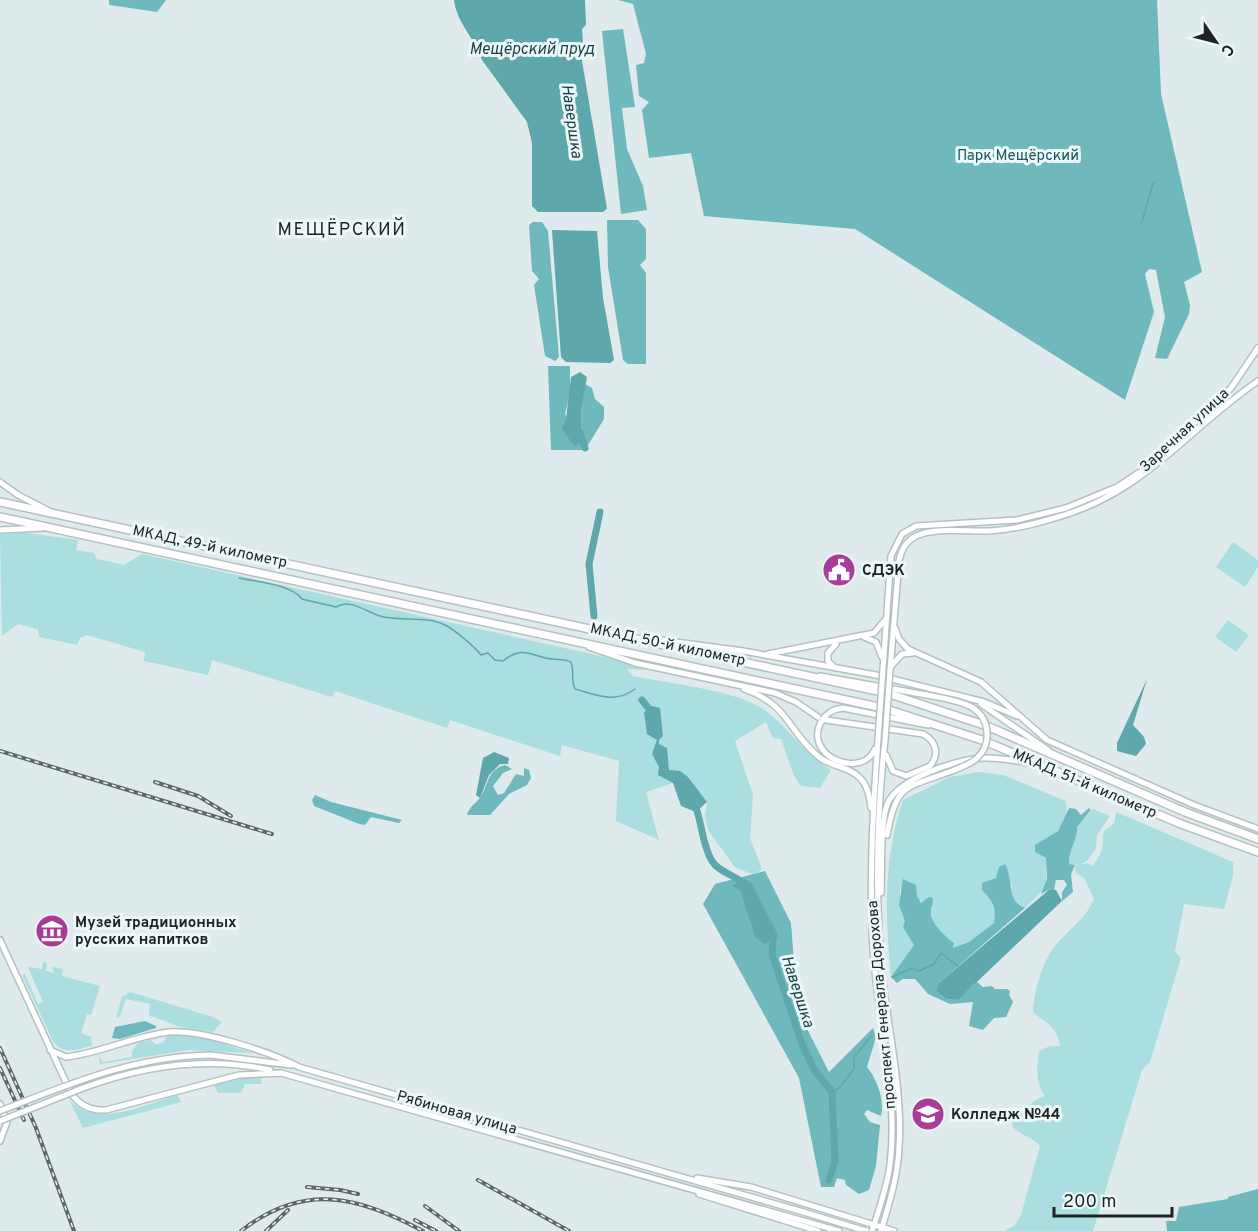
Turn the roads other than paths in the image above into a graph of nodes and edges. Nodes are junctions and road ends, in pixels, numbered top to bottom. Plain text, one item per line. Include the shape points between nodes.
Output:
1 (1258, 348) edge
2 (1258, 381) edge
3 (0, 482) edge
4 (0, 501) edge
5 (53, 513) junction
6 (0, 517) edge
7 (49, 527) junction
8 (0, 530) edge
9 (420, 591) joint
10 (417, 606) joint
11 (887, 613) junction
12 (894, 621) junction
13 (557, 636) junction
14 (628, 636) junction
15 (862, 637) junction
16 (842, 641) junction
17 (915, 653) junction
18 (762, 654) junction
19 (883, 661) junction
20 (841, 669) junction
21 (886, 670) junction
22 (816, 676) junction
23 (728, 684) junction
24 (973, 699) junction
25 (916, 701) joint
26 (911, 716) joint
27 (818, 717) dead end
28 (826, 720) dead end
29 (1028, 724) junction
30 (951, 729) junction
31 (881, 739) junction
32 (1054, 754) junction
33 (1047, 767) junction
34 (1258, 829) edge
35 (872, 831) junction
36 (1258, 839) edge
37 (1258, 852) edge
38 (883, 855) junction
39 (879, 921) junction
40 (0, 940) edge
41 (49, 1048) junction
42 (69, 1056) junction
43 (298, 1067) junction
44 (61, 1073) junction
45 (280, 1073) junction
46 (0, 1104) edge
47 (0, 1111) edge
48 (0, 1121) edge
49 (0, 1142) edge
50 (680, 1176) junction
51 (684, 1187) junction
52 (853, 1218) junction
53 (873, 1228) edge
54 (881, 1229) edge
55 (818, 1231) edge
56 (839, 1231) edge
57 (858, 1231) edge
58 (866, 1231) edge
59 (894, 1231) edge

1 - 11 main road, Заречная улица via 1231,388 1146,468 1117,487 1082,503 1028,517 989,523 923,524 906,531 891,556
2 - 12 main road, Заречная улица via 1135,483 1084,509 1029,525 991,531 925,533 912,538 899,557
3 - 5 main road
4 - 5 highway, МКАД, 49-й километр
5 - 9 highway, МКАД, 49-й километр
6 - 7 highway, МКАД, 49-й километр
7 - 8 main road
7 - 10 highway, МКАД, 49-й километр
9 - 14 highway, МКАД, 50-й километр
10 - 13 highway, МКАД, 50-й километр
11 - 15 main road via 879,631
11 - 19 main road, Заречная улица
12 - 17 main road via 899,639
12 - 21 main road, Заречная улица
13 - 23 main road via 635,663
13 - 26 highway, МКАД, 50-й километр via 830,694
14 - 18 main road
14 - 22 highway, МКАД, 50-й километр
15 - 16 main road
15 - 19 main road via 878,645
16 - 18 main road
16 - 20 main road via 829,648 827,656 830,664
17 - 21 main road via 899,656
17 - 29 main road via 962,671 992,688
18 - 20 main road
19 - 21 main road, Заречная улица
20 - 24 main road
21 - 31 main road, проспект Генерала Дорохова, bridge
22 - 25 highway, МКАД, 50-й километр
22 - 38 main road, bridge via 968,705 986,724 982,753 972,762 898,796 891,809
23 - 27 main road via 786,696
23 - 35 main road via 775,705 819,757 861,778 869,794
24 - 29 main road via 1007,711
24 - 32 main road
25 - 32 highway, МКАД, 51-й километр
26 - 30 highway, МКАД, 51-й километр
28 - 31 main road via 923,734 933,742 935,758 924,770 901,776 887,762
29 - 34 main road via 1054,743
30 - 31 main road via 843,708 828,713 818,728 826,753 851,764 871,757
30 - 33 highway, МКАД, 51-й километр
31 - 35 main road, проспект Генерала Дорохова
31 - 39 main road, проспект Генерала Дорохова
32 - 36 highway, МКАД, 51-й километр via 1185,812
33 - 37 highway, МКАД, 51-й километр
33 - 38 main road via 994,758 974,759 905,784 886,808
35 - 53 main road, проспект Генерала Дорохова via 873,948 892,1122 890,1165
38 - 39 main road
39 - 54 main road, проспект Генерала Дорохова via 900,1135 897,1167
40 - 41 main road, Рябиновая улица
41 - 42 main road via 60,1056
41 - 44 main road, Рябиновая улица
42 - 43 main road, Рябиновая улица via 181,1032 258,1050
42 - 44 main road via 62,1062
43 - 47 main road, bridge via 210,1055 164,1058 116,1068
43 - 50 main road, Рябиновая улица
44 - 45 main road, Рябиновая улица via 78,1101 99,1110 239,1075
45 - 48 main road, bridge via 248,1066 165,1066 116,1077
45 - 51 main road, Рябиновая улица
46 - 49 main road via 7,1122
50 - 52 main road via 751,1187
50 - 58 main road, Рябиновая улица, bridge
51 - 55 main road
51 - 56 main road, Рябиновая улица
52 - 53 main road
52 - 57 main road
53 - 54 main road
54 - 59 main road

